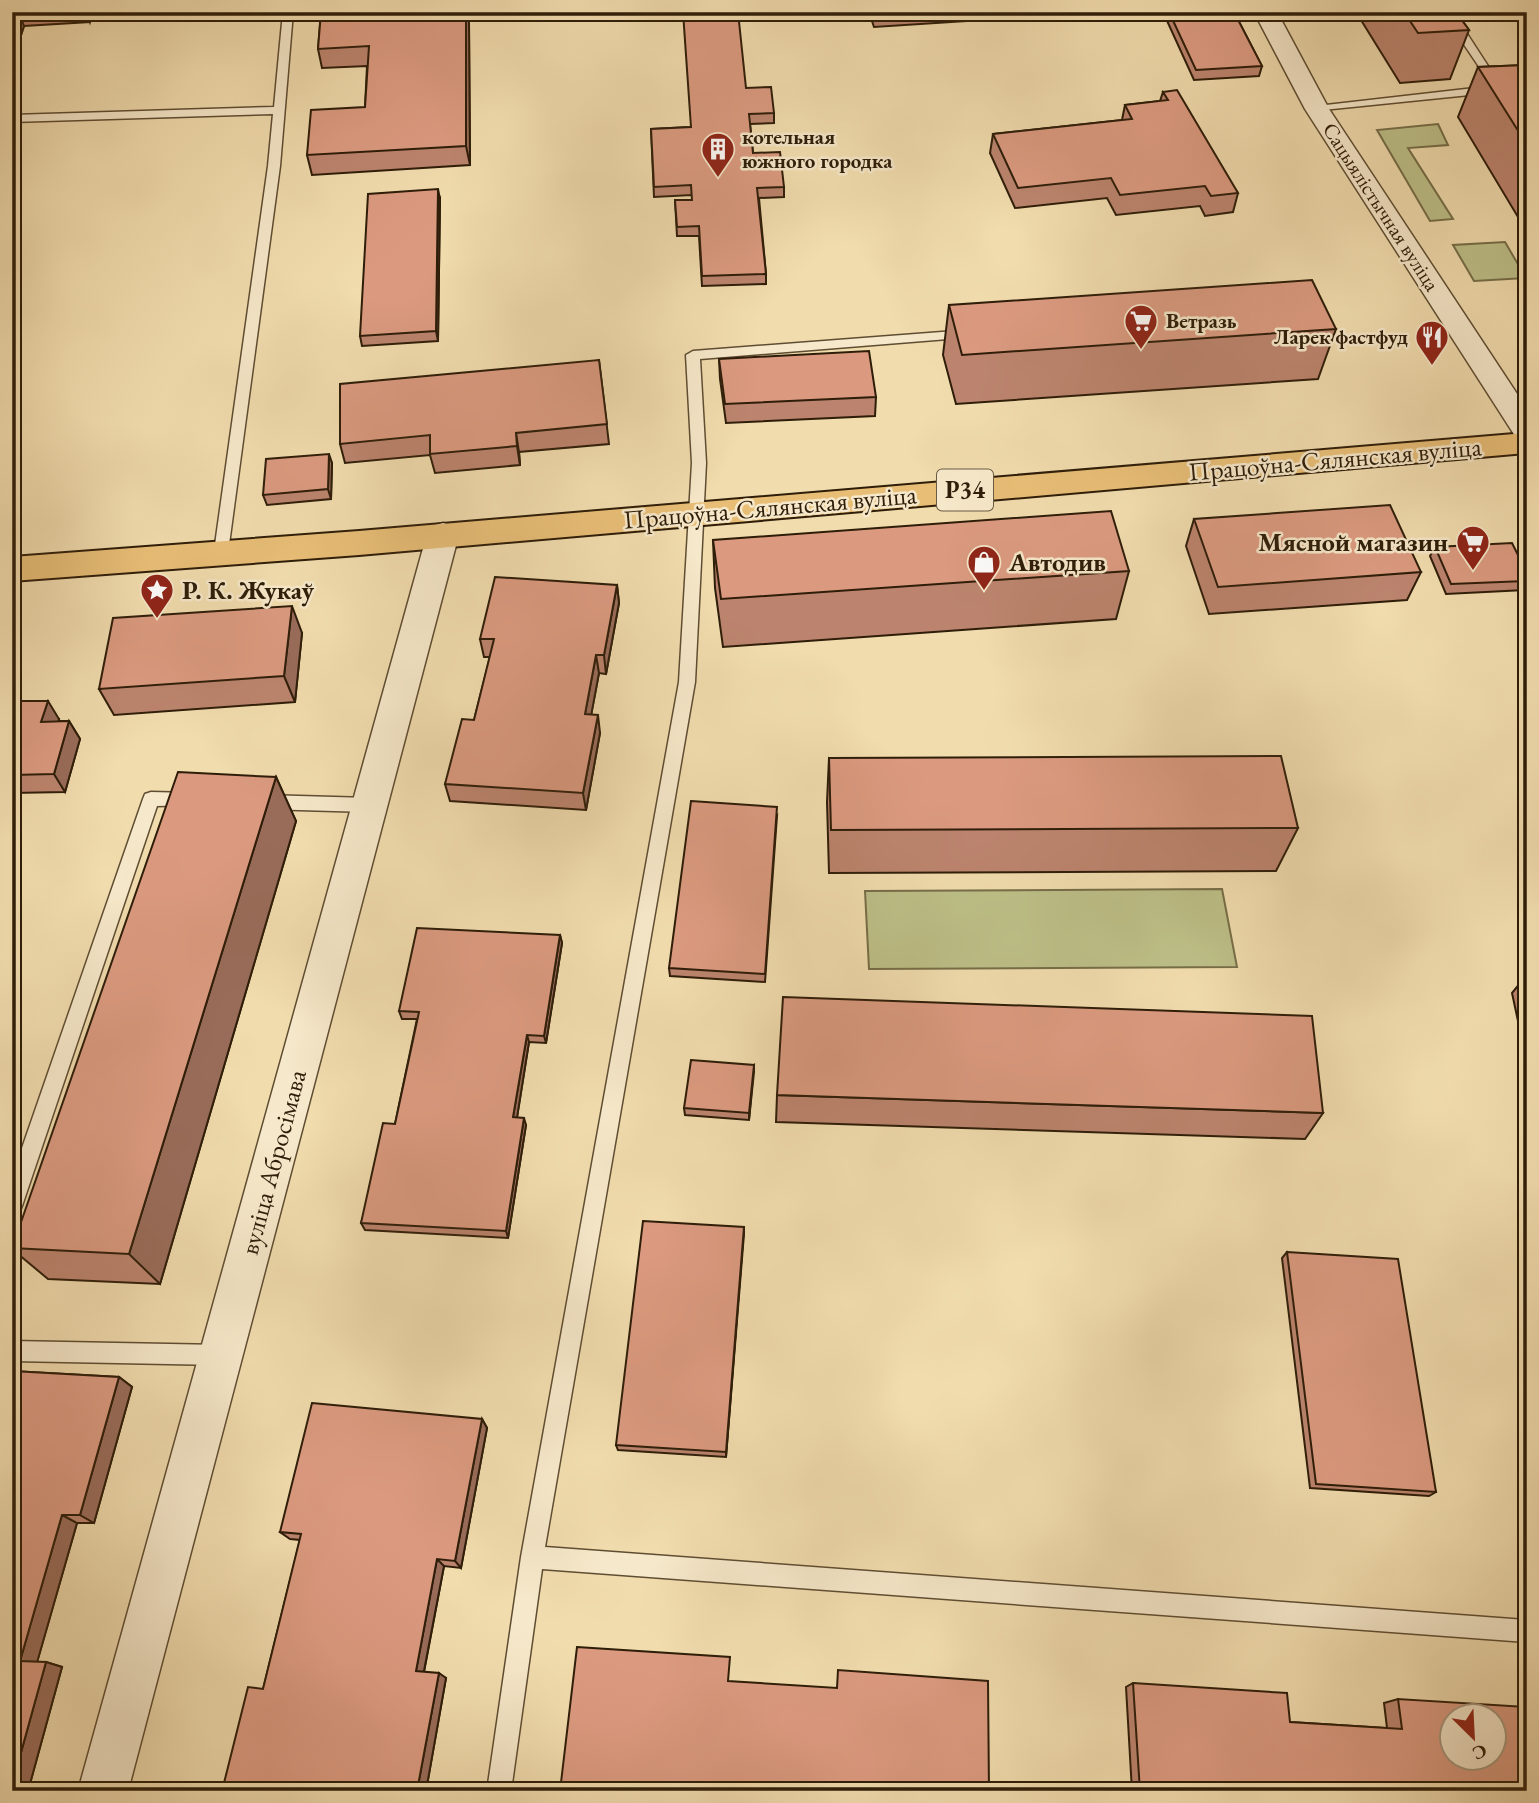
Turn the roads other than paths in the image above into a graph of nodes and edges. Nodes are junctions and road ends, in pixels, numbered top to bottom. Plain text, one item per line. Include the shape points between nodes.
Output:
1 (288, 12) edge
2 (1265, 12) edge
3 (1447, 12) edge
4 (1499, 89) junction
5 (1527, 89) edge
6 (1317, 109) junction
7 (278, 110) junction
8 (12, 119) edge
9 (982, 333) edge
10 (1527, 432) edge
11 (1527, 443) edge
12 (698, 513) junction
13 (443, 534) junction
14 (221, 552) junction
15 (12, 569) edge
16 (206, 800) edge
17 (247, 802) edge
18 (369, 804) junction
19 (12, 1206) edge
20 (12, 1351) edge
21 (220, 1355) junction
22 (532, 1557) junction
23 (1527, 1631) edge
24 (103, 1791) edge
25 (499, 1791) edge

1 - 7 lane
2 - 6 street, Сацыялістычная вуліца
3 - 4 lane
4 - 5 lane
4 - 6 lane
6 - 10 street, Сацыялістычная вуліца
7 - 8 lane
7 - 14 lane
9 - 12 lane via 693,355
11 - 12 main road, Працоўна-Сялянская вуліца / Р34
12 - 13 main road, Працоўна-Сялянская вуліца / Р34
12 - 22 lane via 687,682
13 - 14 main road, Працоўна-Сялянская вуліца / Р34
13 - 18 street, вуліца Абросімава
14 - 15 main road, Працоўна-Сялянская вуліца / Р34
16 - 19 lane via 151,799
17 - 18 lane
18 - 21 street, вуліца Абросімава
20 - 21 lane
21 - 24 street, вуліца Абросімава
22 - 23 lane
22 - 25 lane

